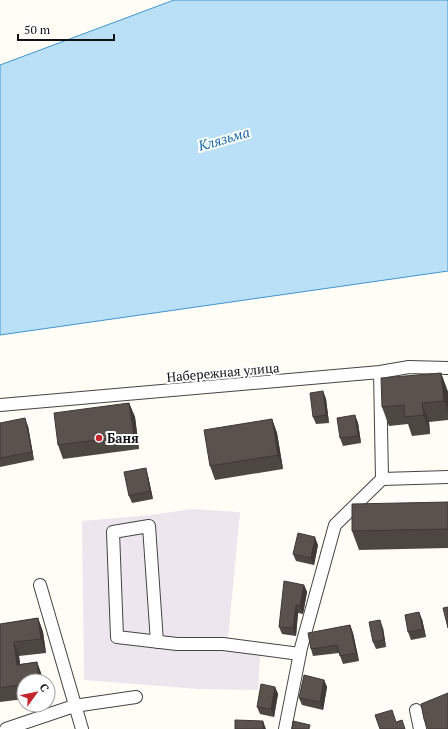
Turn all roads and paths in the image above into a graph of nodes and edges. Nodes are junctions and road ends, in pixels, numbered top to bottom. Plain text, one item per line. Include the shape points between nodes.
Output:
1 (448, 368) edge
2 (380, 372) junction
3 (0, 404) edge
4 (448, 477) edge
5 (382, 479) junction
6 (40, 585) dead end
7 (156, 642) junction
8 (300, 654) junction
9 (136, 697) dead end
10 (74, 706) junction
11 (416, 710) dead end
12 (6, 729) edge
13 (82, 729) edge
14 (285, 729) edge
15 (420, 729) edge

1 - 2 street, Набережная улица via 409,367
2 - 3 street, Набережная улица
2 - 5 street
4 - 5 street
5 - 8 street via 335,526
6 - 10 street
7 - 7 street via 117,637 113,532 149,526
7 - 8 street via 223,644
8 - 14 street
9 - 10 street
10 - 12 street
10 - 13 street
11 - 15 street

